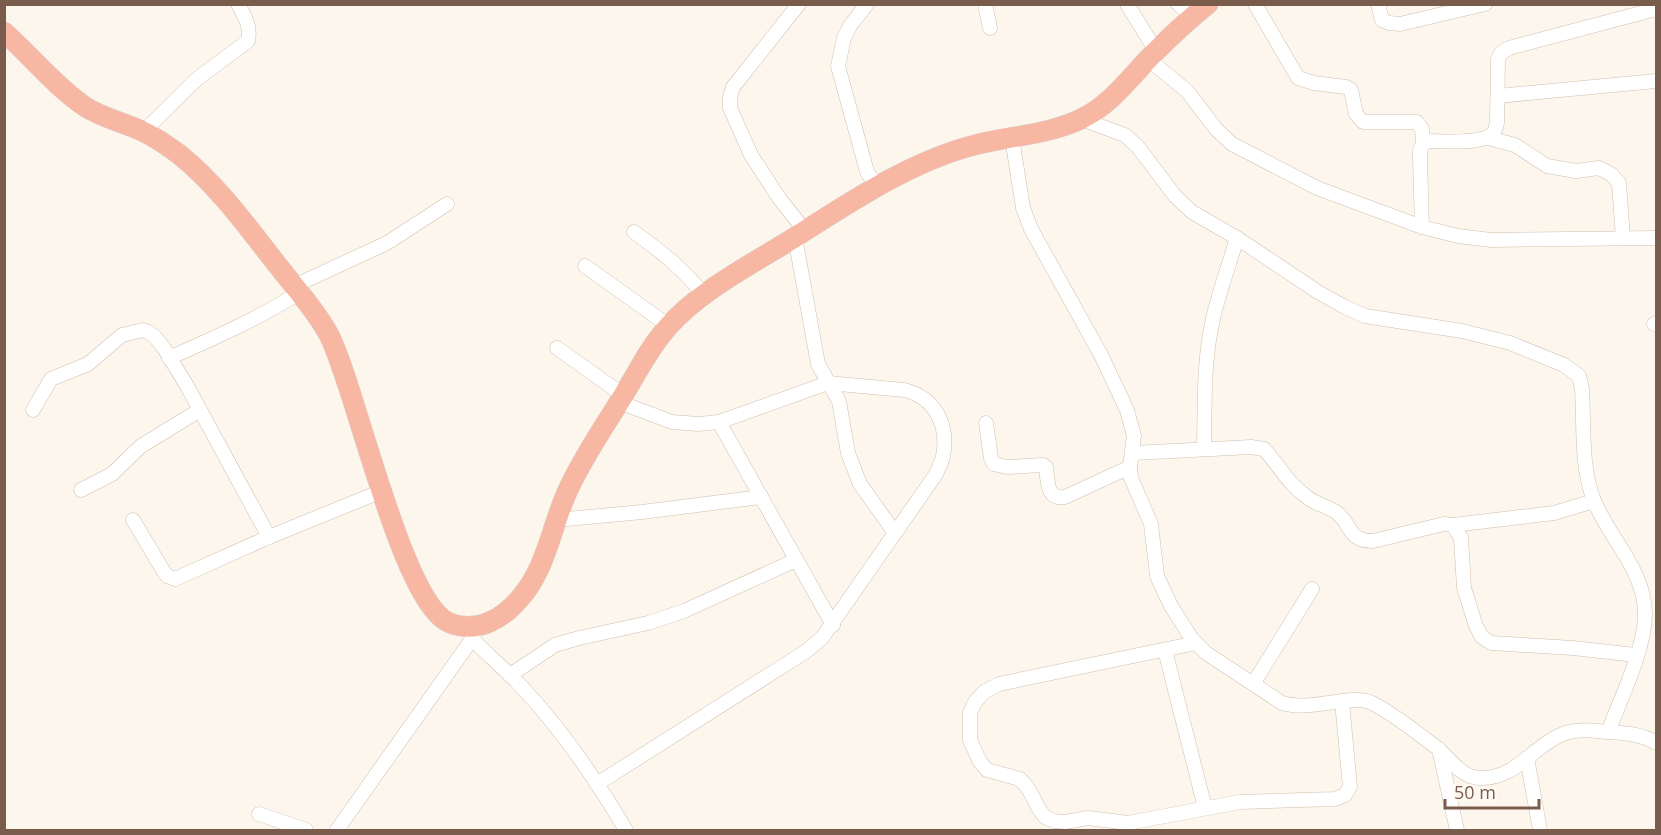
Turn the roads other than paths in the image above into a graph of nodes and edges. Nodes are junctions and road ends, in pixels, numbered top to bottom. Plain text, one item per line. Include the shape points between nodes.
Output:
1 (238, 4) edge
2 (798, 4) edge
3 (867, 4) edge
4 (985, 4) edge
5 (1127, 4) edge
6 (1255, 4) edge
7 (1378, 4) edge
8 (1485, 4) edge
9 (1193, 8) edge
10 (1656, 9) edge
11 (990, 28) dead end
12 (4, 32) edge
13 (1152, 55) junction
14 (1656, 81) edge
15 (1498, 96) junction
16 (1081, 119) junction
17 (143, 132) junction
18 (1012, 138) junction
19 (1488, 138) junction
20 (1423, 144) junction
21 (878, 186) junction
22 (447, 204) dead end
23 (1422, 227) junction
24 (634, 232) dead end
25 (800, 234) junction
26 (1237, 238) junction
27 (1623, 238) junction
28 (1656, 238) edge
29 (585, 266) dead end
30 (297, 289) junction
31 (704, 295) junction
32 (669, 326) junction
33 (557, 348) dead end
34 (169, 358) junction
35 (828, 382) junction
36 (621, 399) junction
37 (200, 410) junction
38 (33, 411) dead end
39 (719, 422) junction
40 (986, 423) dead end
41 (1204, 449) junction
42 (1131, 460) junction
43 (81, 490) dead end
44 (382, 491) junction
45 (761, 497) junction
46 (1594, 501) junction
47 (133, 520) dead end
48 (556, 520) junction
49 (1453, 525) junction
50 (895, 533) junction
51 (269, 537) junction
52 (796, 560) junction
53 (1312, 589) dead end
54 (833, 626) junction
55 (474, 633) junction
56 (1196, 643) junction
57 (1165, 650) junction
58 (1636, 655) junction
59 (510, 675) junction
60 (1254, 684) junction
61 (1342, 702) junction
62 (1608, 732) junction
63 (1656, 743) edge
64 (1439, 749) junction
65 (1527, 758) junction
66 (597, 784) junction
67 (1205, 808) junction
68 (259, 814) dead end
69 (339, 829) edge
70 (306, 831) edge
71 (626, 831) edge
72 (1456, 831) edge
73 (1540, 831) edge

1 - 17 street via 250,32 248,41 198,78
2 - 25 street via 733,87 730,108 751,155
3 - 21 street via 844,38 838,66 868,174
4 - 11 street
5 - 13 street
6 - 20 street via 1298,78 1351,90 1356,114 1363,122 1417,122
7 - 8 street via 1382,20 1400,24
9 - 13 highway
10 - 15 street via 1509,48 1498,59
12 - 17 highway via 84,106
13 - 16 highway via 1097,111
13 - 23 street via 1233,144 1317,188
14 - 15 street
15 - 19 street via 1497,123
16 - 18 highway
16 - 26 street via 1125,135 1183,205
17 - 30 highway via 183,158 221,195
18 - 21 highway via 938,157
18 - 42 street via 1023,208 1127,410 1134,436
19 - 20 street
19 - 27 street via 1515,146 1546,166 1564,170 1599,168 1611,174 1619,183
20 - 23 street
21 - 25 highway
22 - 30 street via 387,243
23 - 27 street via 1491,240
24 - 31 street via 683,270
25 - 31 highway
25 - 35 street via 814,349
26 - 41 street via 1209,341
26 - 46 street via 1318,292 1365,316 1489,337 1574,370 1582,389 1588,484
27 - 28 street
29 - 32 street
30 - 34 street via 268,312
30 - 44 highway via 332,339
31 - 32 highway
32 - 36 highway
33 - 36 street
34 - 37 street
34 - 38 street via 148,332 127,333 88,364 51,379
35 - 39 street
35 - 50 street via 839,401 849,453 860,484
35 - 50 street via 915,393 938,414 943,430 943,457 936,474
36 - 39 street via 672,422
36 - 48 highway via 568,489
37 - 43 street via 141,446 112,474
37 - 51 street
39 - 45 street
40 - 42 street via 994,464 1046,467 1049,490 1058,498
41 - 42 street
41 - 49 street via 1264,449 1289,482 1310,500 1336,513 1354,537 1364,541
42 - 56 street via 1136,491 1151,524 1160,583
44 - 51 street
44 - 55 highway via 428,602 443,620
45 - 48 street
45 - 52 street
46 - 49 street via 1554,513
46 - 58 street via 1644,597 1644,631
47 - 51 street via 164,572 175,579
48 - 55 highway via 543,558 524,594 511,608
49 - 58 street via 1461,538 1464,588 1482,637 1491,642
50 - 54 street
52 - 54 street
52 - 59 street via 684,611 555,645
53 - 60 street
54 - 66 street via 805,652
55 - 59 street
55 - 69 street
56 - 57 street
56 - 60 street
57 - 67 street
57 - 67 street via 999,684 975,702 970,713 970,740 987,770 1020,778 1045,817 1054,821 1088,818 1128,823
58 - 62 street
59 - 66 street via 560,731
60 - 61 street via 1290,705
61 - 64 street via 1370,702
61 - 67 street via 1350,778 1345,795 1335,799 1240,802
62 - 63 street via 1639,736
62 - 65 street via 1564,733
64 - 65 street via 1468,776 1478,778 1512,770
64 - 72 street
65 - 73 street
66 - 71 street
68 - 70 street

